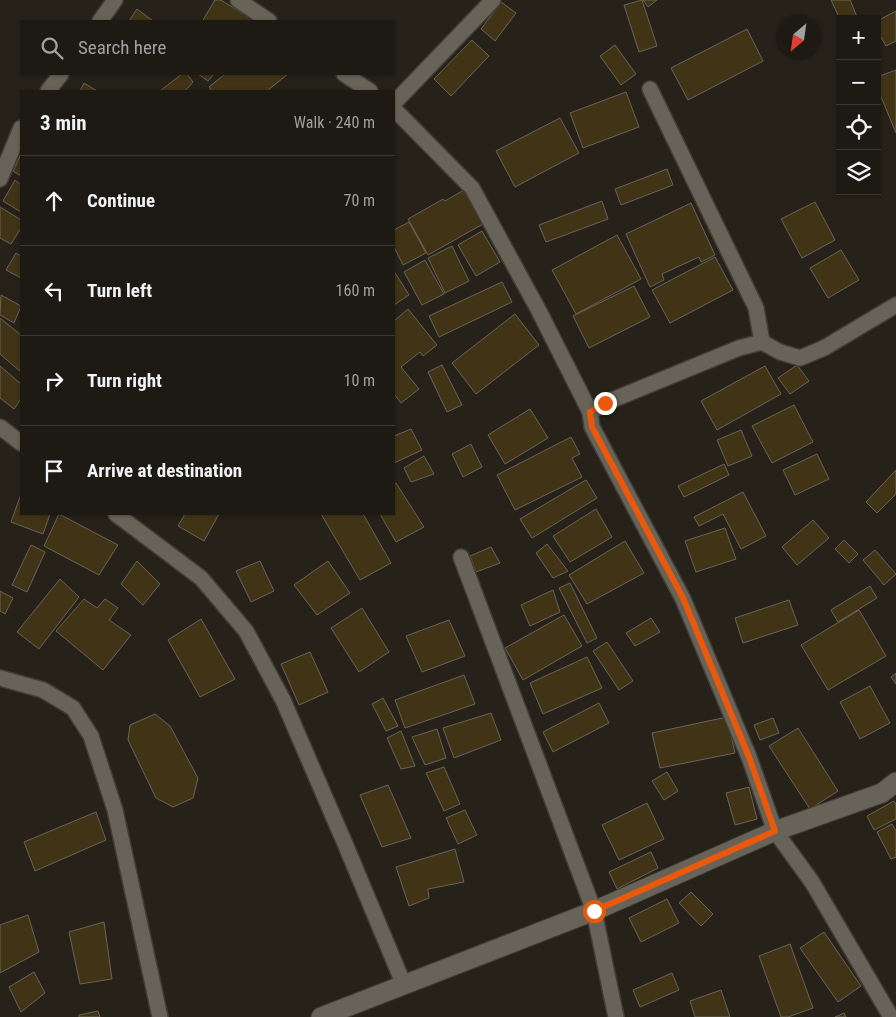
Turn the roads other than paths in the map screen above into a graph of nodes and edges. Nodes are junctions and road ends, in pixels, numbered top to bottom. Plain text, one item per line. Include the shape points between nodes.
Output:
1 (115, 0) edge
2 (238, 0) edge
3 (493, 0) edge
4 (101, 20) edge
5 (268, 20) edge
6 (60, 75) edge
7 (346, 75) edge
8 (650, 89) dead end
9 (49, 90) edge
10 (368, 90) edge
11 (395, 102) edge
12 (395, 110) edge
13 (20, 130) edge
14 (0, 179) edge
15 (896, 306) edge
16 (762, 342) junction
17 (590, 412) junction
18 (0, 427) edge
19 (20, 442) edge
20 (117, 515) edge
21 (461, 558) dead end
22 (0, 678) edge
23 (896, 782) edge
24 (775, 831) junction
25 (594, 911) junction
26 (404, 985) junction
27 (160, 1017) edge
28 (321, 1017) edge
29 (616, 1017) edge
30 (891, 1017) edge

1 - 4 street
2 - 5 street
3 - 11 street
6 - 9 street
7 - 10 street
8 - 16 street via 756,308
12 - 17 street via 472,188
13 - 14 street
15 - 16 street via 824,348 800,358
16 - 17 street via 739,348
17 - 24 street via 592,427 683,598 749,757
18 - 19 street
20 - 26 street via 201,578 246,631 283,700
21 - 25 street
22 - 27 street via 43,690 73,708 91,736 115,810
23 - 24 street via 882,793
24 - 25 street
24 - 30 street via 847,938
25 - 26 street
25 - 29 street
26 - 28 street

